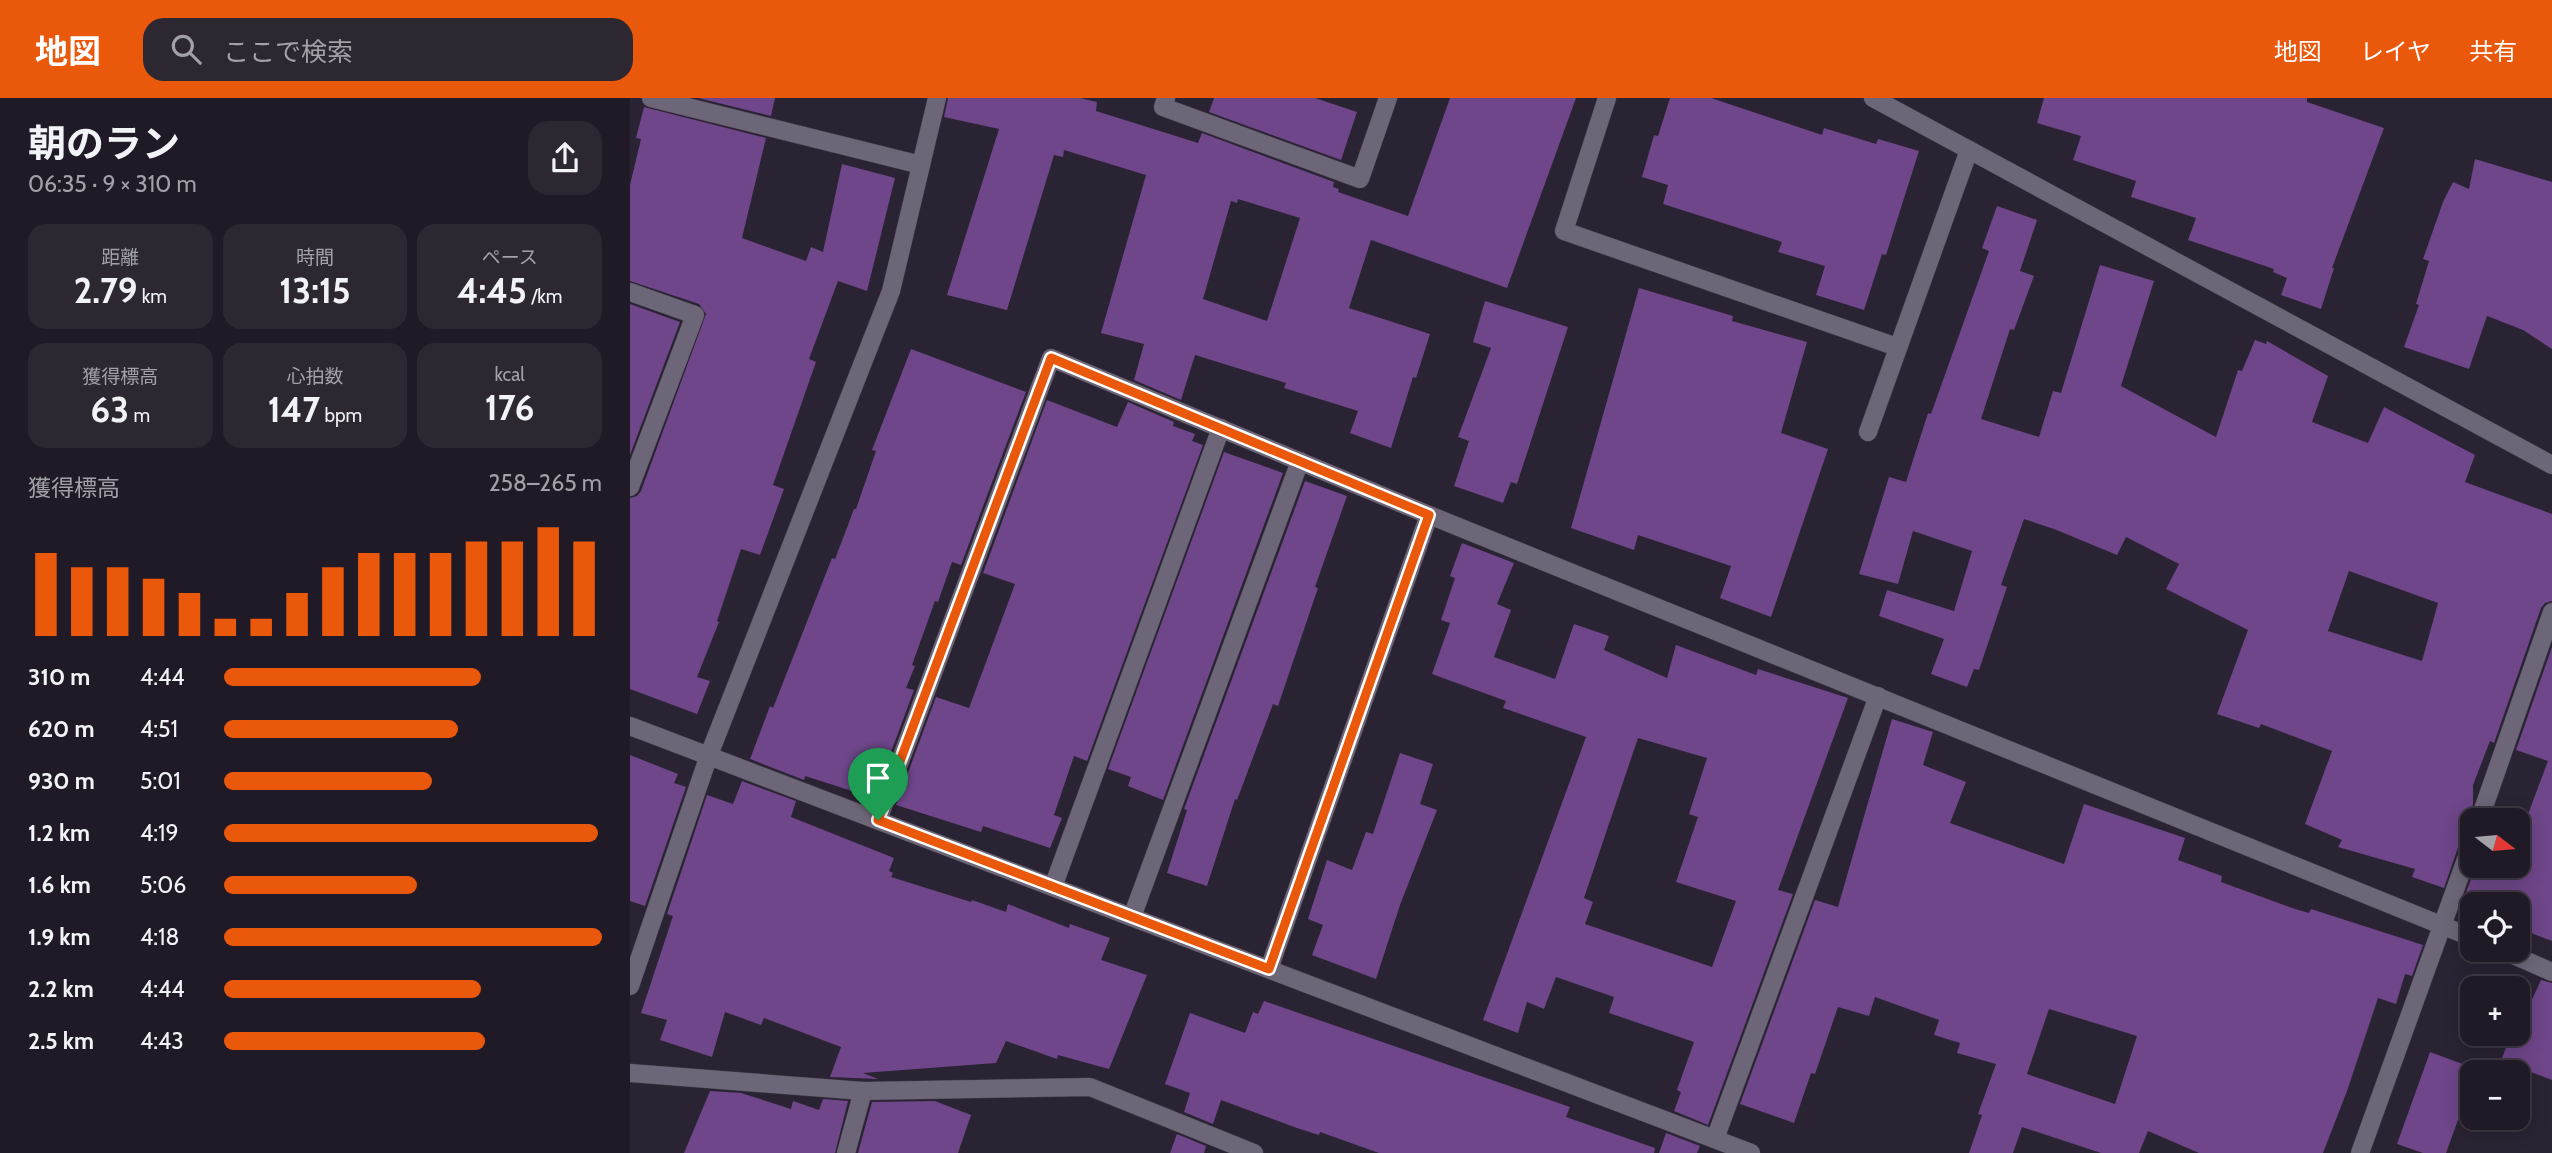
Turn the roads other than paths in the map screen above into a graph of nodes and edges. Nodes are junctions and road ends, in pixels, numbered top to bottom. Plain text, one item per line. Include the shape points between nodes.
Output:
1 (651, 98) edge
2 (937, 98) edge
3 (1166, 98) edge
4 (1388, 98) edge
5 (1607, 98) edge
6 (1873, 98) edge
7 (1969, 150) junction
8 (921, 165) junction
9 (630, 292) edge
10 (1896, 347) junction
11 (1221, 428) junction
12 (1868, 432) dead end
13 (1300, 461) junction
14 (2552, 465) edge
15 (630, 487) edge
16 (1429, 515) junction
17 (2552, 612) edge
18 (1878, 696) junction
19 (630, 726) edge
20 (709, 755) junction
21 (2484, 808) edge
22 (878, 820) junction
23 (2460, 877) edge
24 (1053, 887) junction
25 (1132, 917) junction
26 (2443, 925) junction
27 (2460, 932) edge
28 (2529, 962) edge
29 (1269, 969) junction
30 (2552, 972) edge
31 (630, 986) edge
32 (630, 1073) edge
33 (863, 1091) junction
34 (1715, 1139) junction
35 (846, 1153) edge
36 (1254, 1153) edge
37 (1751, 1153) edge
38 (2360, 1153) edge

1 - 8 street
2 - 8 street
3 - 4 street via 1163,107 1360,179
5 - 10 street via 1564,231
6 - 7 street
7 - 10 street
7 - 14 street
8 - 20 street via 891,291
9 - 15 street via 695,315
10 - 12 street
11 - 13 street
11 - 22 street via 1051,358
11 - 24 street
13 - 16 street
13 - 25 street
16 - 18 street
16 - 29 street
17 - 21 street
18 - 26 street
18 - 34 street
19 - 20 street
20 - 22 street
20 - 31 street
22 - 24 street
23 - 26 street
24 - 25 street
25 - 29 street
26 - 27 street
26 - 38 street
28 - 30 street
29 - 34 street
32 - 33 street
33 - 35 street
33 - 36 street via 1090,1087
34 - 37 street

